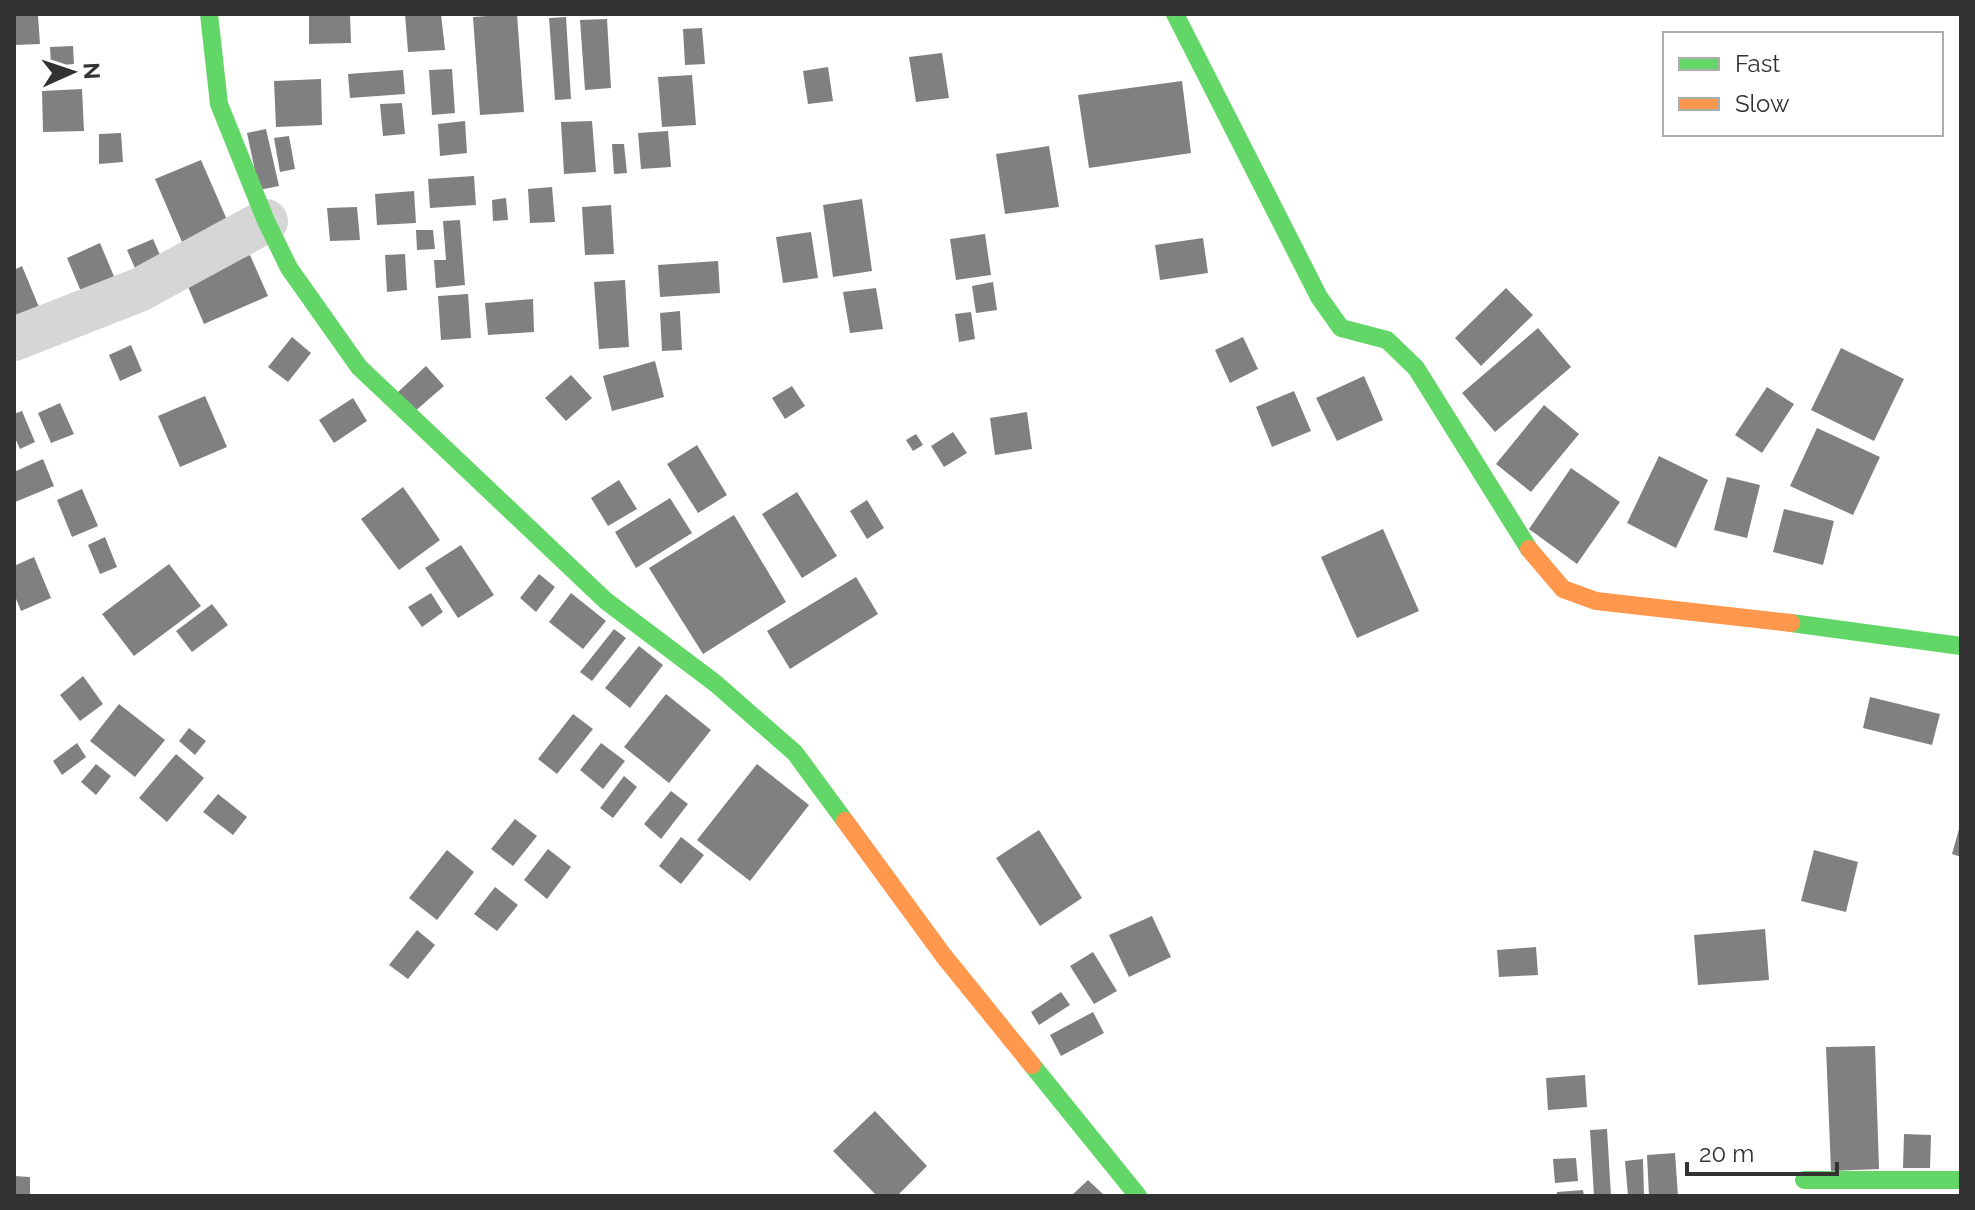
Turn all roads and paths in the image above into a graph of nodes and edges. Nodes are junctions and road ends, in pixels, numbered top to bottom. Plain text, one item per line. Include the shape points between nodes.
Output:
1 (209, 14) edge
2 (1175, 14) edge
3 (266, 221) junction
4 (14, 339) edge
5 (1961, 646) edge
6 (1804, 1180) dead end
7 (1961, 1180) edge
8 (1138, 1196) edge

1 - 3 street via 219,104
2 - 5 street via 1319,297 1341,328 1387,340 1416,368 1539,564 1563,589 1596,601
3 - 4 street via 139,290
3 - 8 street via 289,268 359,367 606,601 715,683 795,753 943,955
6 - 7 street

